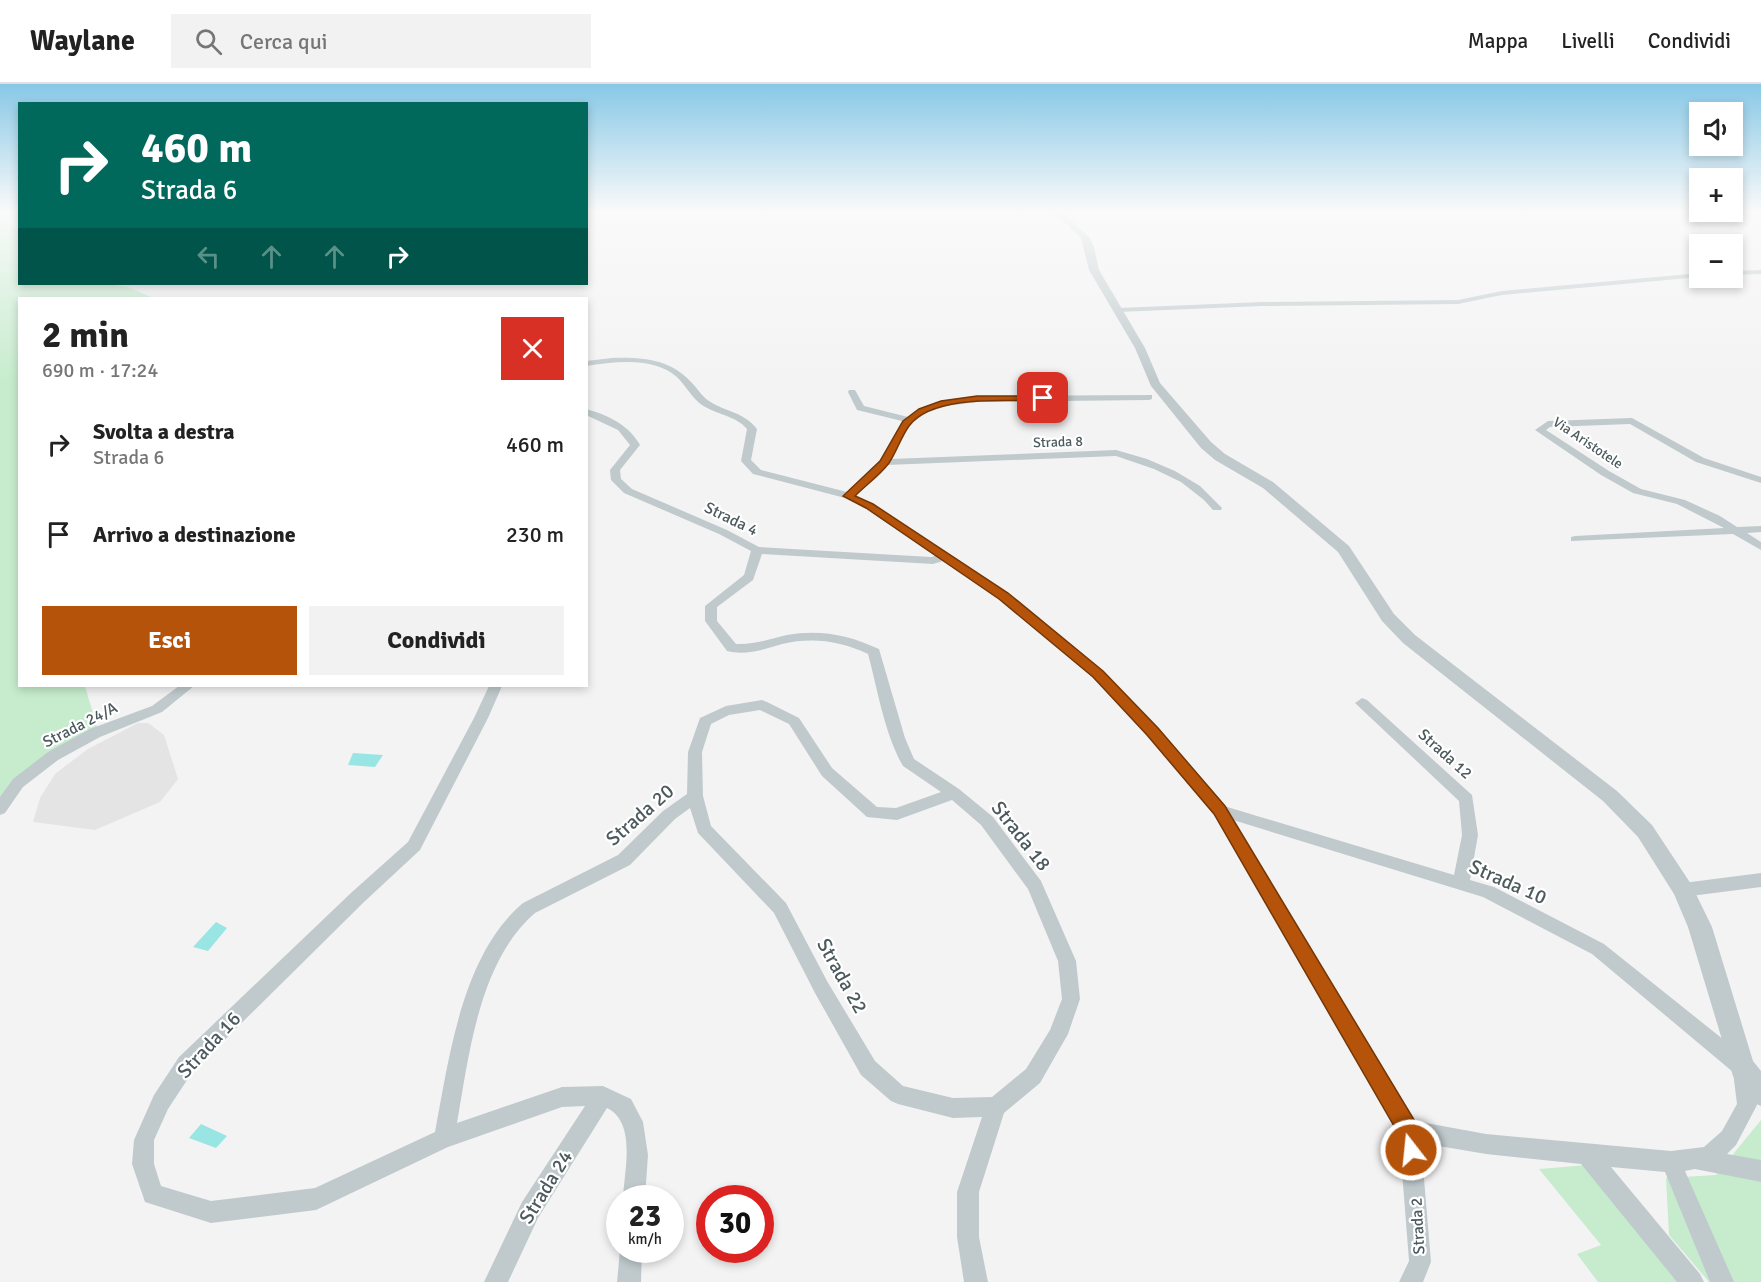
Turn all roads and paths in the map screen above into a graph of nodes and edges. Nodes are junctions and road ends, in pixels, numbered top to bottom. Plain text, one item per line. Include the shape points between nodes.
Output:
1 (1095, 269) edge
2 (1761, 272) edge
3 (1743, 273) edge
4 (1689, 276) edge
5 (1118, 310) junction
6 (588, 364) edge
7 (852, 392) dead end
8 (1149, 397) dead end
9 (588, 412) edge
10 (909, 420) junction
11 (884, 462) junction
12 (1761, 480) edge
13 (849, 496) junction
14 (1217, 508) dead end
15 (1761, 529) edge
16 (1735, 531) junction
17 (1575, 539) dead end
18 (1761, 547) edge
19 (757, 550) junction
20 (943, 556) junction
21 (186, 687) edge
22 (495, 687) edge
23 (1362, 703) dead end
24 (954, 793) junction
25 (695, 796) junction
26 (0, 809) edge
27 (1219, 810) junction
28 (1761, 880) edge
29 (1461, 884) junction
30 (1683, 890) junction
31 (1742, 1067) junction
32 (1761, 1093) edge
33 (603, 1096) junction
34 (996, 1107) junction
35 (1408, 1130) junction
36 (444, 1138) junction
37 (1586, 1153) junction
38 (1681, 1160) junction
39 (1761, 1171) edge
40 (635, 1185) edge
41 (630, 1263) edge
42 (496, 1282) edge
43 (629, 1282) edge
44 (976, 1282) edge
45 (1411, 1282) edge
46 (1692, 1282) edge
47 (1722, 1282) edge

1 - 5 street
2 - 3 street
4 - 5 street via 1502,293 1458,302 1262,303
5 - 30 street via 1155,384 1206,445 1268,485 1344,549 1388,617 1409,639 1610,796 1645,831
6 - 13 street via 638,361 670,368 703,402 747,421 752,429 746,461 757,472
7 - 10 street via 860,408
8 - 10 street via 977,399 944,403
9 - 19 street, Strada 4 via 604,417 633,438 635,445 615,470 616,480 628,491
10 - 11 street
11 - 13 street
11 - 14 street, Strada 8 via 1116,453 1166,469
12 - 16 street, Via Aristotele via 1700,460 1632,421 1548,424 1540,430 1637,491 1681,502
13 - 20 street, Strada 2
15 - 16 street
16 - 17 street
16 - 18 street
19 - 20 street, Strada 4 via 933,561
19 - 24 street, Strada 18 via 748,577 711,606 711,621 732,648 755,649 787,639 832,635 874,652 908,762
20 - 27 street, Strada 2 via 1003,596 1098,674
21 - 26 street, Strada 24/A via 157,709 95,733 52,756 18,783
22 - 36 street, Strada 16 via 414,846 186,1064 161,1102 144,1140 143,1164 153,1194 211,1212 316,1199
23 - 29 street, Strada 12 via 1467,799 1470,835
24 - 25 street, Strada 20 via 897,814 873,813 827,771 794,721 762,705 726,711 705,721 695,752
24 - 34 street, Strada 18 via 987,821 1035,886 1067,961 1071,999 1058,1034 1033,1076
25 - 34 street, Strada 22 via 704,829 780,908 868,1068 898,1094 953,1108
25 - 36 street, Strada 20 via 626,859 520,915 487,965 461,1046
27 - 29 street, Strada 10
27 - 35 street, Strada 2
28 - 30 street
29 - 31 street, Strada 10 via 1488,892 1598,949
30 - 31 street via 1700,927
31 - 32 street
31 - 38 street via 1747,1105 1729,1138 1709,1157
33 - 36 street, Strada 16 via 562,1097
33 - 40 street via 624,1106 633,1122
33 - 42 street, Strada 24 via 530,1210
34 - 44 street via 968,1192 968,1236
35 - 37 street via 1486,1144
35 - 45 street, Strada 2 via 1420,1262
37 - 38 street
37 - 46 street
38 - 39 street
38 - 47 street
41 - 43 street

